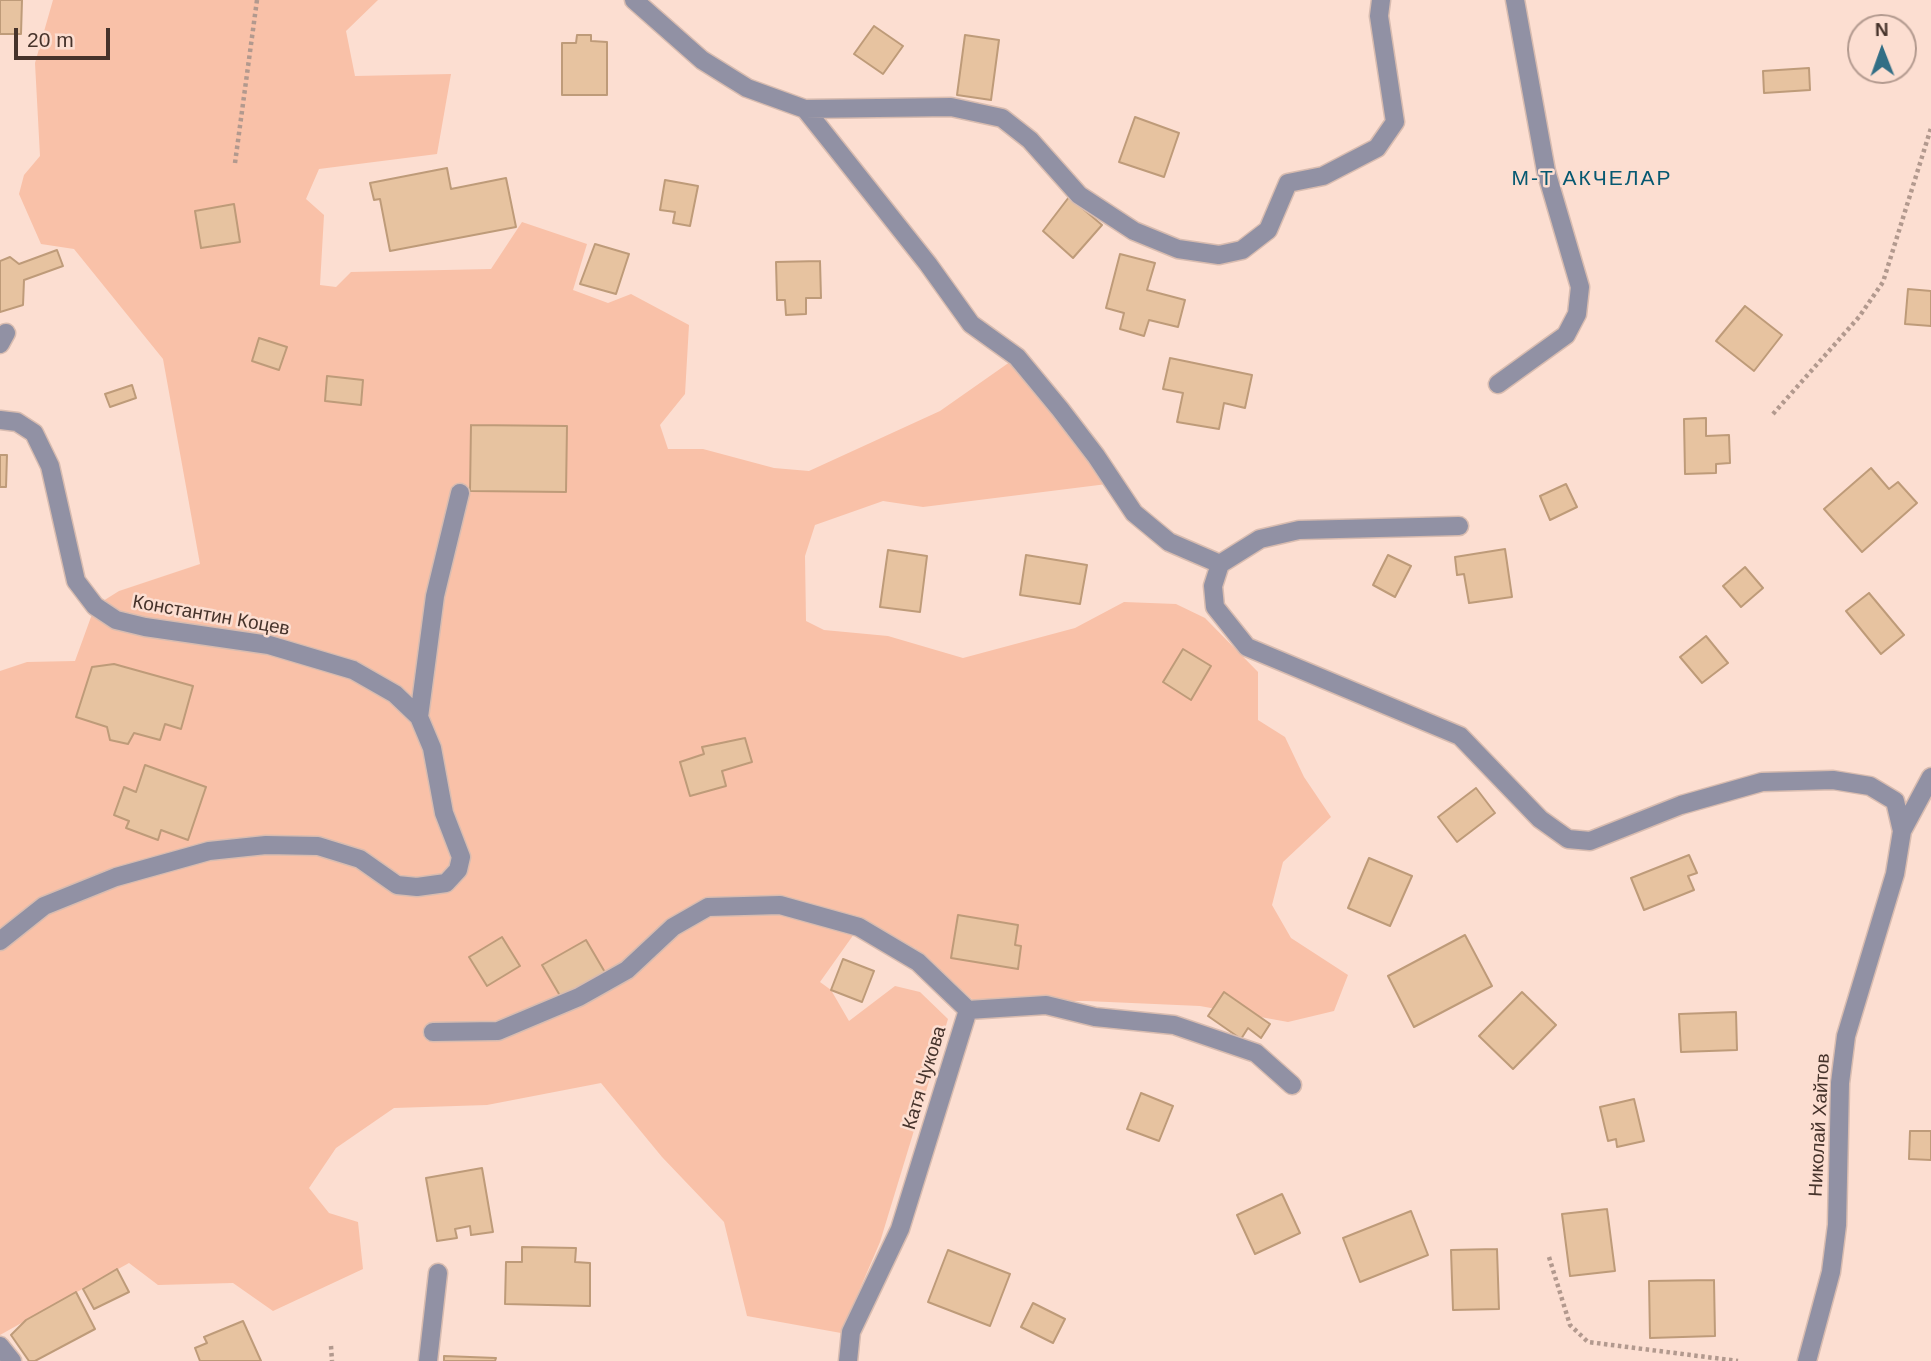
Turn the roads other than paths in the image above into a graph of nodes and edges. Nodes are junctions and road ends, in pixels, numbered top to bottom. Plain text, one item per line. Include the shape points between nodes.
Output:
1 (634, 0) edge
2 (1381, 0) edge
3 (1515, 0) edge
4 (805, 109) junction
5 (1498, 384) dead end
6 (0, 420) edge
7 (460, 493) dead end
8 (1459, 526) dead end
9 (1220, 564) junction
10 (419, 717) junction
11 (1931, 777) edge
12 (1902, 831) junction
13 (0, 941) edge
14 (968, 1010) junction
15 (433, 1032) dead end
16 (1292, 1085) dead end
17 (439, 1273) dead end
18 (0, 1346) edge
19 (12, 1361) edge
20 (428, 1361) edge
21 (848, 1361) edge
22 (1807, 1361) edge

1 - 4 street via 702,60 747,88
2 - 4 street via 1379,16 1395,122 1377,148 1323,176 1288,183 1268,230 1242,250 1219,255 1178,249 1134,230 1079,195 1030,140 1002,118 951,107
3 - 5 street via 1546,171 1580,287 1577,314 1566,335
4 - 9 street via 971,324 1017,357 1060,409 1134,513 1169,542
6 - 10 street, Константин Коцев via 17,422 34,433 50,466 76,581 95,606 116,620 269,645 353,670 395,695
7 - 10 street via 435,596
8 - 9 street via 1299,530 1260,538
9 - 12 street via 1213,586 1215,607 1247,648 1460,736 1540,819 1568,839 1590,841 1681,805 1762,782 1833,780 1870,786 1895,801
10 - 13 street, Константин Коцев via 432,748 444,813 459,846 458,870 446,883 397,885 360,859 318,846 237,846 116,877 44,906
11 - 12 street, Николай Хайтов
12 - 22 street, Николай Хайтов via 1895,874 1846,1036 1840,1083 1837,1225 1831,1272
14 - 15 street via 918,962 859,927 780,905 708,906 673,927 628,970 579,997 498,1031
14 - 16 street, Катя Чукова via 1046,1005 1095,1017 1174,1025 1256,1053
14 - 21 street, Катя Чукова via 900,1229 851,1332
17 - 20 street
18 - 19 street

